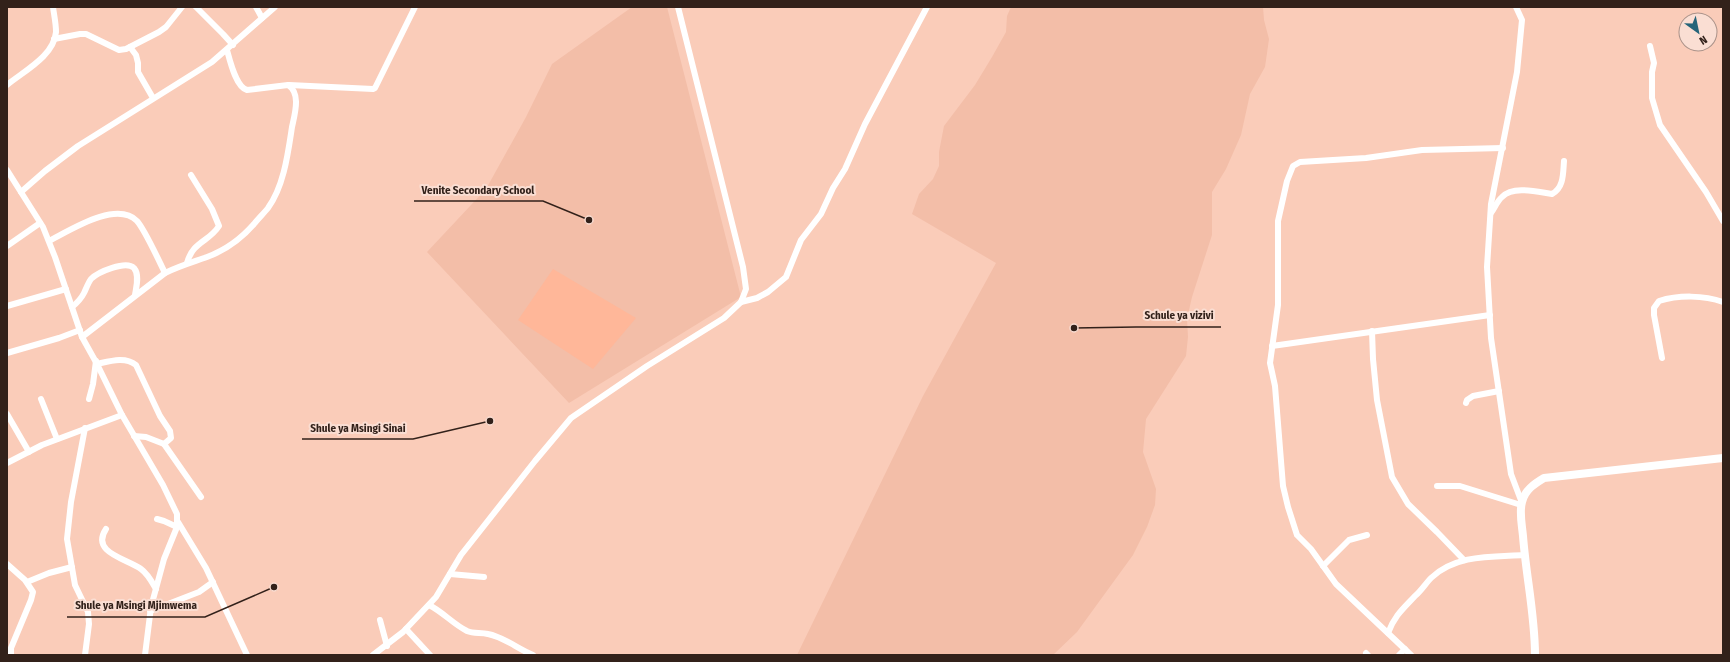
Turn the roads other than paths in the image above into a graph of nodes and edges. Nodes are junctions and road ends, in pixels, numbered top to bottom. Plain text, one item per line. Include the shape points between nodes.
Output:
1 (53, 7) edge
2 (182, 7) edge
3 (196, 7) edge
4 (256, 7) edge
5 (274, 7) edge
6 (415, 7) edge
7 (678, 7) edge
8 (927, 7) edge
9 (1516, 7) edge
10 (262, 18) junction
11 (54, 39) junction
12 (233, 45) junction
13 (1650, 46) dead end
14 (130, 47) junction
15 (227, 50) junction
16 (7, 85) edge
17 (288, 85) junction
18 (153, 98) junction
19 (1503, 148) junction
20 (1564, 161) dead end
21 (8, 172) edge
22 (191, 175) dead end
23 (21, 192) junction
24 (1490, 214) junction
25 (1723, 221) edge
26 (40, 223) junction
27 (49, 241) junction
28 (7, 246) edge
29 (187, 263) junction
30 (165, 273) junction
31 (66, 289) junction
32 (135, 295) junction
33 (741, 302) junction
34 (1723, 302) edge
35 (7, 306) edge
36 (72, 307) junction
37 (1490, 315) junction
38 (80, 330) junction
39 (1372, 332) junction
40 (82, 337) junction
41 (1272, 346) junction
42 (7, 353) edge
43 (1662, 358) dead end
44 (97, 363) junction
45 (1499, 391) junction
46 (41, 399) dead end
47 (89, 399) dead end
48 (1466, 403) dead end
49 (7, 414) edge
50 (122, 415) junction
51 (85, 428) junction
52 (134, 436) junction
53 (57, 439) junction
54 (164, 444) junction
55 (29, 452) junction
56 (1723, 458) edge
57 (7, 463) edge
58 (1437, 486) dead end
59 (201, 497) dead end
60 (1521, 504) junction
61 (157, 520) dead end
62 (177, 524) junction
63 (106, 529) dead end
64 (1367, 535) dead end
65 (1524, 555) junction
66 (1464, 560) junction
67 (1323, 566) junction
68 (8, 568) edge
69 (72, 568) junction
70 (450, 574) junction
71 (484, 577) dead end
72 (27, 582) junction
73 (213, 582) junction
74 (156, 589) junction
75 (429, 605) junction
76 (150, 611) junction
77 (380, 620) dead end
78 (406, 629) junction
79 (1388, 633) junction
80 (387, 646) junction
81 (1405, 649) junction
82 (11, 655) edge
83 (85, 655) edge
84 (145, 655) edge
85 (247, 655) edge
86 (373, 655) edge
87 (430, 655) edge
88 (533, 655) edge
89 (1399, 655) edge
90 (1411, 655) edge
91 (1535, 655) edge

1 - 11 street via 56,32
2 - 14 street via 166,27
3 - 12 street
4 - 10 street
5 - 10 street
6 - 17 street via 375,88
7 - 33 street via 743,267 746,289
8 - 33 street via 821,214 801,240 786,277 768,292
9 - 19 street via 1522,20 1520,42
10 - 12 street
11 - 14 street via 86,34 119,50
11 - 16 street via 42,57
12 - 15 street
13 - 25 street via 1654,63 1652,98 1660,125
14 - 18 street via 136,55 138,72
15 - 17 street via 243,89
15 - 18 street
17 - 29 street via 295,92 296,105 287,157 274,197 242,238 207,257
18 - 23 street via 78,146
19 - 24 street
19 - 41 street via 1422,150 1366,158 1300,162 1293,166 1278,222 1278,305
20 - 24 street via 1561,184 1556,192 1552,194 1517,190 1502,196
21 - 23 street
22 - 29 street via 212,209 219,226 195,247
23 - 26 street
24 - 37 street via 1487,267
26 - 27 street
26 - 28 street
27 - 30 street via 91,220 126,215 140,226
27 - 31 street
29 - 30 street
30 - 32 street
31 - 35 street
31 - 36 street
32 - 36 street via 137,274 134,268 120,266 102,272 92,279
32 - 40 street
33 - 70 street via 724,318 571,418 461,555
34 - 43 street via 1712,298 1688,297 1659,301 1654,308 1654,315
36 - 38 street
37 - 39 street
37 - 45 street
38 - 40 street
38 - 42 street
39 - 41 street
39 - 66 street via 1377,400 1392,477 1408,504
40 - 44 street
41 - 67 street via 1270,363 1275,386 1283,486 1298,535
44 - 47 street
44 - 50 street
44 - 54 street via 117,360 132,361 136,365 160,416 170,431 172,438
45 - 48 street via 1473,396
45 - 60 street via 1511,474
46 - 53 street
49 - 55 street
50 - 51 street
50 - 52 street
51 - 53 street
51 - 69 street via 67,538
52 - 54 street via 146,437
52 - 62 street via 172,503 177,514
53 - 55 street
54 - 59 street
55 - 57 street
56 - 60 street via 1544,478 1532,486
58 - 60 street via 1460,486
60 - 65 street
61 - 62 street
62 - 73 street
62 - 74 street
63 - 74 street via 102,536 104,547 114,556 141,568
64 - 67 street via 1349,540
65 - 66 street
65 - 91 street via 1532,605
66 - 79 street via 1444,568 1431,578 1398,613
67 - 79 street via 1336,584
68 - 72 street
69 - 72 street via 49,573
69 - 83 street via 75,585 88,612
70 - 71 street
70 - 75 street
72 - 82 street via 33,592 11,648
73 - 76 street via 199,592
73 - 85 street
74 - 76 street
75 - 78 street
75 - 88 street via 468,631 488,634
76 - 84 street
77 - 80 street
78 - 80 street
78 - 87 street
79 - 81 street
80 - 86 street
81 - 89 street
81 - 90 street

